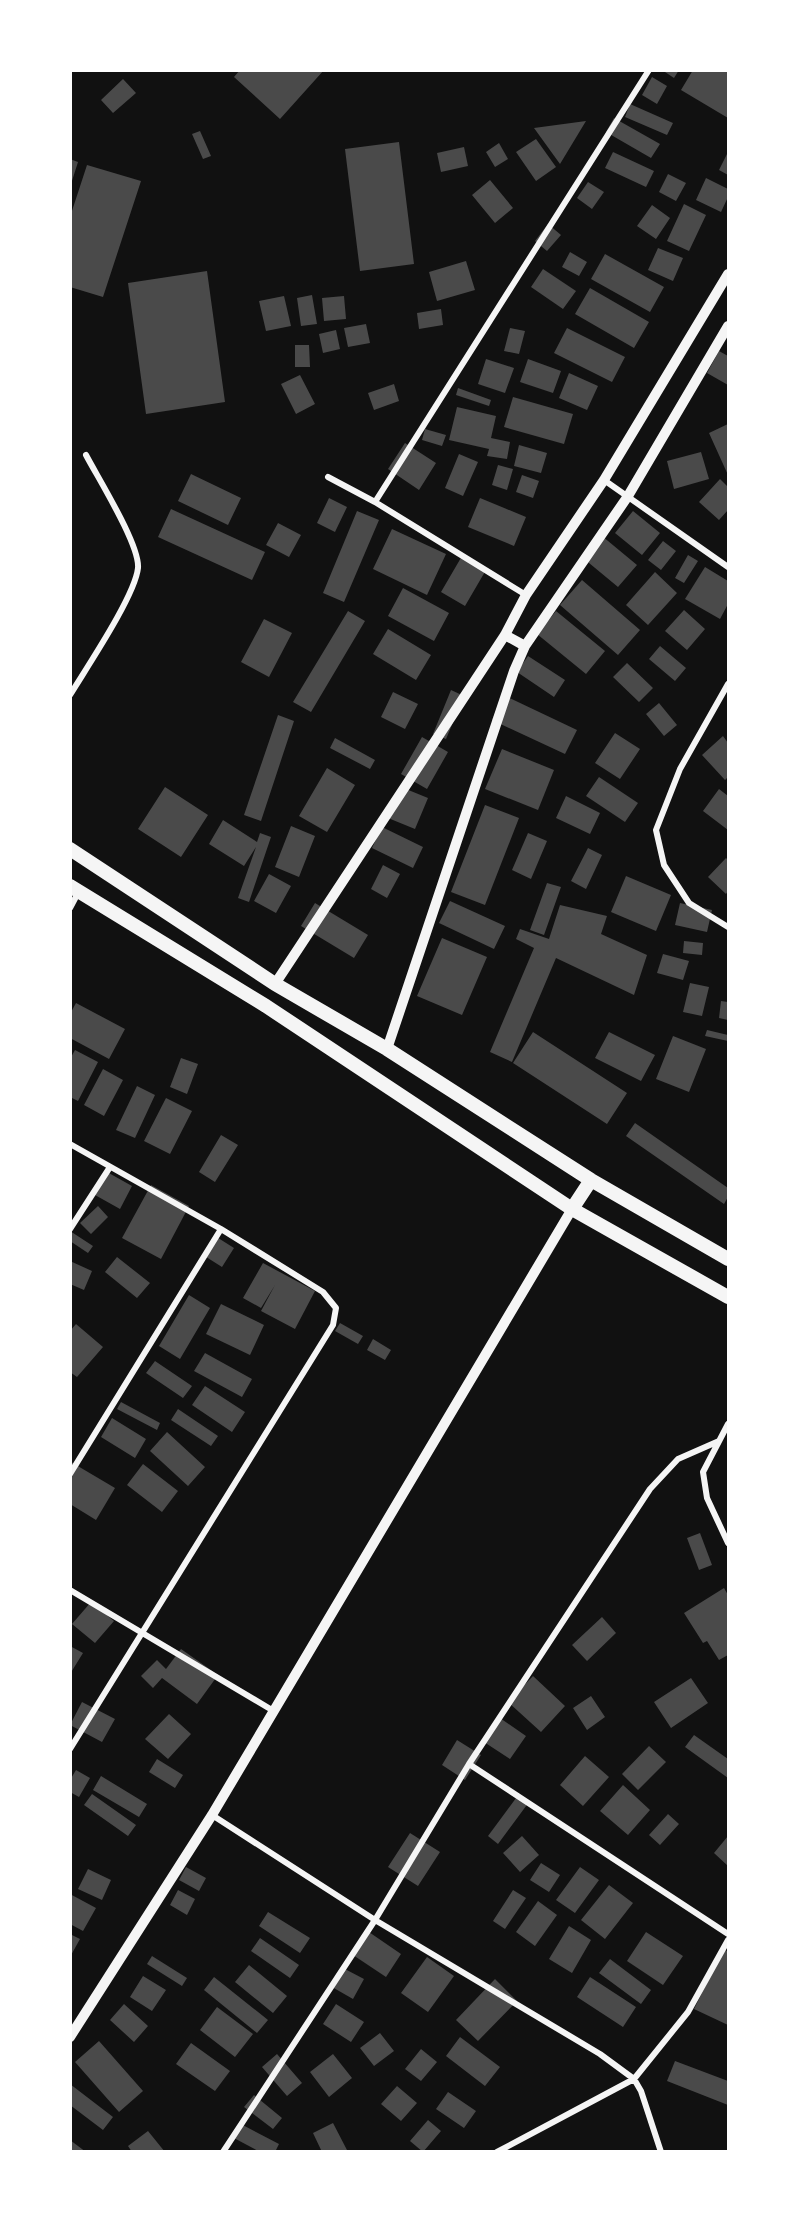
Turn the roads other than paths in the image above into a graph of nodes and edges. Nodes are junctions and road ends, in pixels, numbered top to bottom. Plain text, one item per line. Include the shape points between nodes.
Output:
1 (649, 70) edge
2 (729, 274) edge
3 (729, 326) edge
4 (86, 455) dead end
5 (328, 477) dead end
6 (604, 480) junction
7 (628, 496) junction
8 (375, 501) junction
9 (729, 567) edge
10 (526, 595) junction
11 (505, 635) junction
12 (525, 646) junction
13 (729, 684) edge
14 (70, 695) edge
15 (70, 849) edge
16 (75, 889) edge
17 (70, 908) edge
18 (729, 927) edge
19 (275, 984) junction
20 (387, 1049) junction
21 (70, 1144) edge
22 (110, 1167) junction
23 (591, 1180) junction
24 (572, 1209) junction
25 (70, 1229) edge
26 (221, 1229) junction
27 (729, 1259) edge
28 (729, 1298) edge
29 (729, 1424) edge
30 (720, 1441) junction
31 (70, 1474) edge
32 (729, 1543) edge
33 (70, 1590) edge
34 (144, 1632) junction
35 (272, 1710) junction
36 (70, 1749) edge
37 (469, 1764) junction
38 (212, 1815) junction
39 (375, 1920) junction
40 (729, 1934) edge
41 (729, 1940) edge
42 (70, 2037) edge
43 (634, 2079) junction
44 (223, 2151) edge
45 (497, 2151) edge
46 (661, 2151) edge

1 - 8 street
2 - 6 street
3 - 7 street
4 - 14 street via 132,543 138,567 131,590
5 - 8 street
6 - 7 street
6 - 10 street
7 - 9 street
7 - 12 street
8 - 10 street
10 - 11 street
11 - 12 street
11 - 19 street
12 - 20 street via 504,696
13 - 18 street via 680,769 656,830 664,865 689,903
15 - 19 highway
16 - 17 street
16 - 24 highway via 266,1006
19 - 20 highway
20 - 23 highway
21 - 22 street
22 - 25 street
22 - 26 street
23 - 24 highway
23 - 27 highway
24 - 28 highway
24 - 35 street
26 - 31 street
26 - 34 street via 323,1292 336,1308 333,1325
29 - 30 street
30 - 32 street via 703,1472 707,1498
30 - 37 street via 678,1459 650,1490
33 - 34 street
34 - 35 street
34 - 36 street
35 - 38 street
37 - 39 street
37 - 40 street
38 - 39 street
38 - 42 street
39 - 43 street via 600,2054
39 - 44 street
41 - 43 street via 688,2012
43 - 45 street
43 - 46 street

